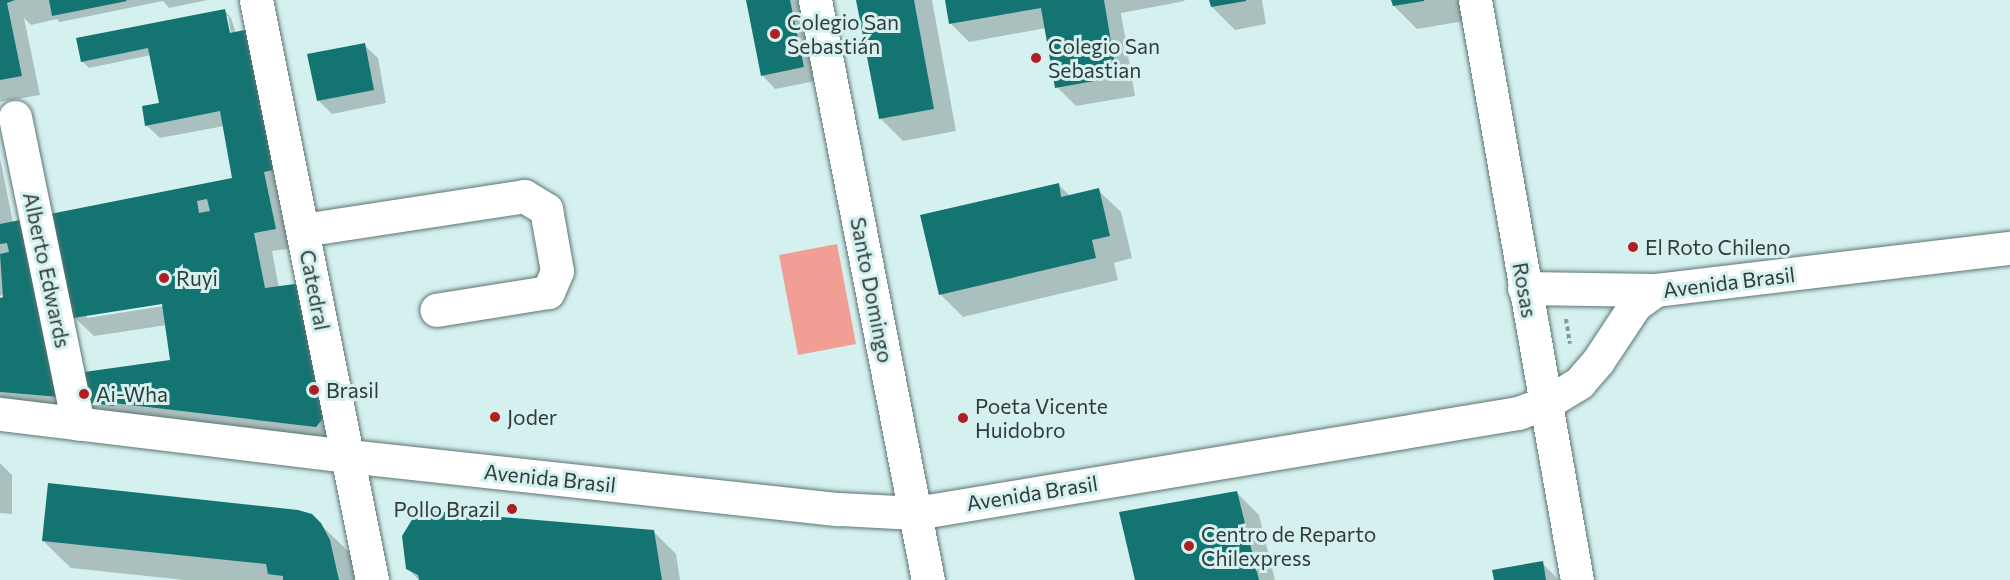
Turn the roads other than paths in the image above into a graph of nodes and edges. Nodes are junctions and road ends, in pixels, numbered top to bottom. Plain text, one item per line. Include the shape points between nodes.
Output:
1 (256, 0) edge
2 (815, 0) edge
3 (1474, 0) edge
4 (15, 117) dead end
5 (303, 230) junction
6 (2010, 248) edge
7 (1524, 288) junction
8 (1656, 290) junction
9 (436, 310) dead end
10 (1546, 403) junction
11 (0, 414) edge
12 (78, 423) junction
13 (348, 456) junction
14 (916, 513) junction
15 (372, 580) edge
16 (928, 580) edge
17 (1577, 580) edge

1 - 5 main road, Catedral
2 - 14 main road, Santo Domingo
3 - 7 main road, Rosas
4 - 12 main road, Alberto Edwards
5 - 9 main road via 524,196 546,209 557,271 548,292
5 - 13 main road, Catedral
6 - 8 main road, Avenida Brasil
7 - 8 main road
7 - 10 main road, Rosas
8 - 10 main road, Avenida Brasil via 1635,305 1589,373
10 - 14 main road, Avenida Brasil via 1518,413
10 - 17 main road, Rosas
11 - 12 main road, Avenida Brasil
12 - 13 main road, Avenida Brasil
13 - 14 main road, Avenida Brasil via 838,509
13 - 15 main road, Catedral
14 - 16 main road, Santo Domingo

